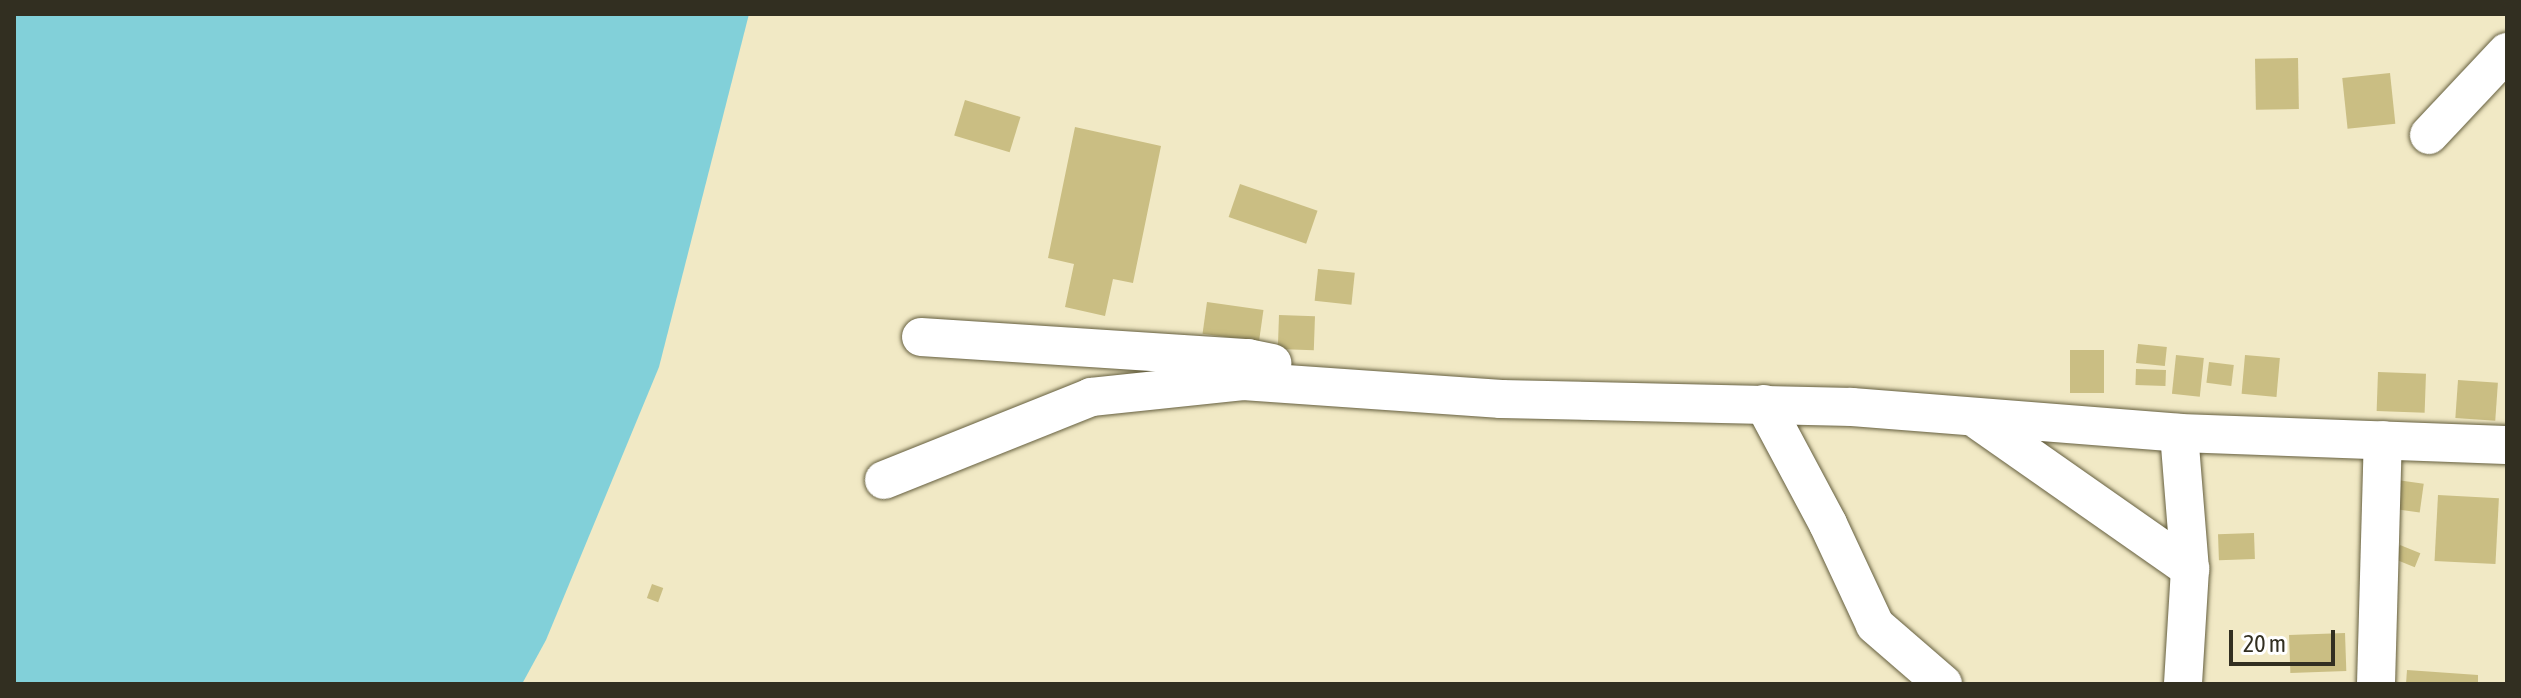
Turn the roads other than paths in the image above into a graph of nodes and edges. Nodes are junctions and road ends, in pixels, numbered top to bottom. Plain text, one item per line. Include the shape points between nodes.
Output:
1 (2507, 52) edge
2 (2429, 135) dead end
3 (921, 337) dead end
4 (1416, 393) junction
5 (1764, 404) junction
6 (1978, 419) junction
7 (2179, 433) junction
8 (2383, 440) junction
9 (2507, 445) edge
10 (884, 480) dead end
11 (2190, 569) junction
12 (1943, 684) edge
13 (2183, 684) edge
14 (2376, 684) edge

1 - 2 street
3 - 4 street via 1248,358
4 - 5 street
4 - 10 street via 1243,381 1091,397
5 - 6 street
5 - 12 street via 1875,625
6 - 7 street
6 - 11 street
7 - 8 street
7 - 11 street
8 - 9 street
8 - 14 street
11 - 13 street

